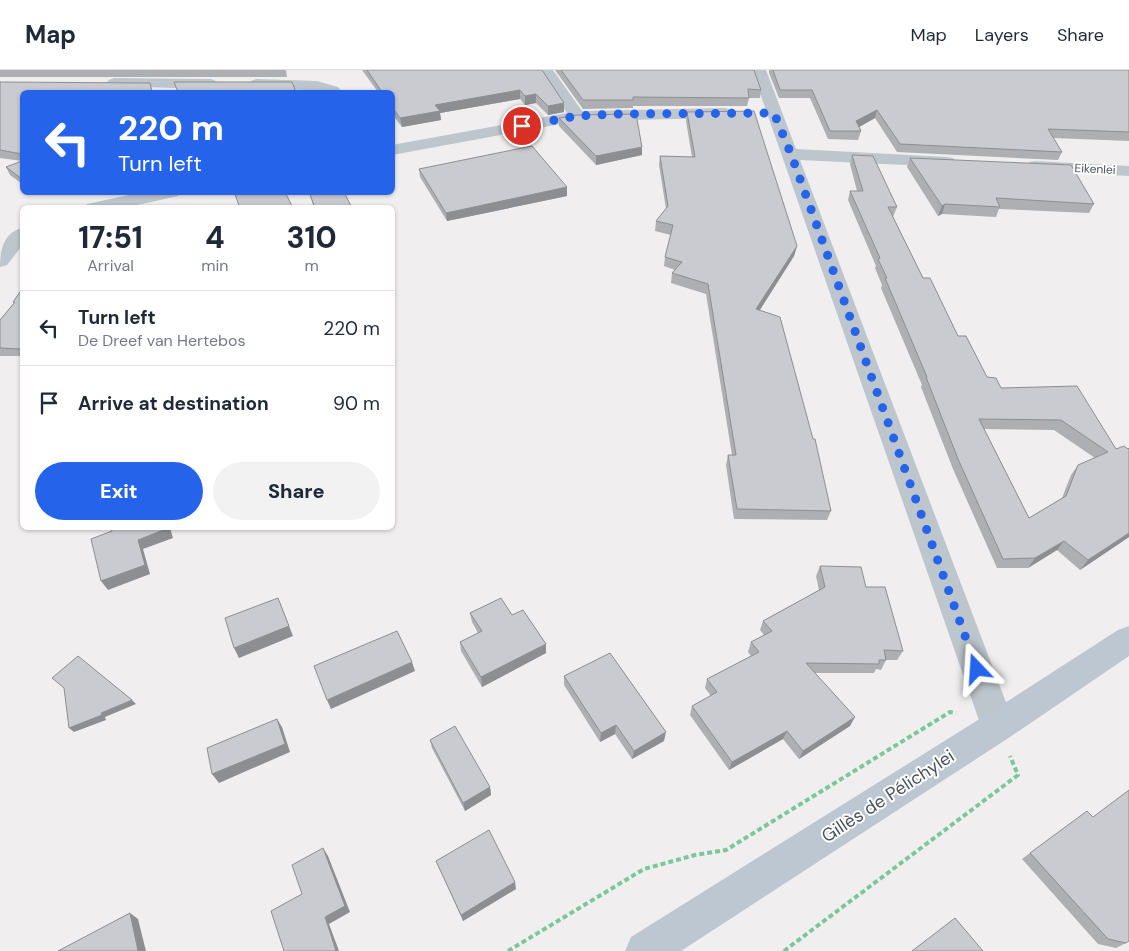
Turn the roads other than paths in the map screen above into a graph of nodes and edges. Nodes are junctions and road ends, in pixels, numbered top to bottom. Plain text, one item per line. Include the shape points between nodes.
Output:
1 (546, 70) edge
2 (759, 70) edge
3 (98, 83) edge
4 (225, 84) edge
5 (244, 84) edge
6 (333, 90) edge
7 (774, 113) junction
8 (577, 116) junction
9 (395, 149) edge
10 (791, 154) junction
11 (960, 163) edge
12 (1020, 166) edge
13 (1129, 171) edge
14 (157, 195) edge
15 (109, 205) edge
16 (20, 236) edge
17 (0, 261) edge
18 (1129, 639) edge
19 (998, 726) junction
20 (645, 951) edge

1 - 8 street
2 - 7 street
3 - 4 street
5 - 6 street via 317,86
7 - 8 street
7 - 10 street
8 - 9 street
10 - 11 street
10 - 19 street
12 - 13 street, Eikenlei
14 - 15 street
16 - 17 street
18 - 19 main road, Gillès de Pélichylei
19 - 20 main road, Gillès de Pélichylei

